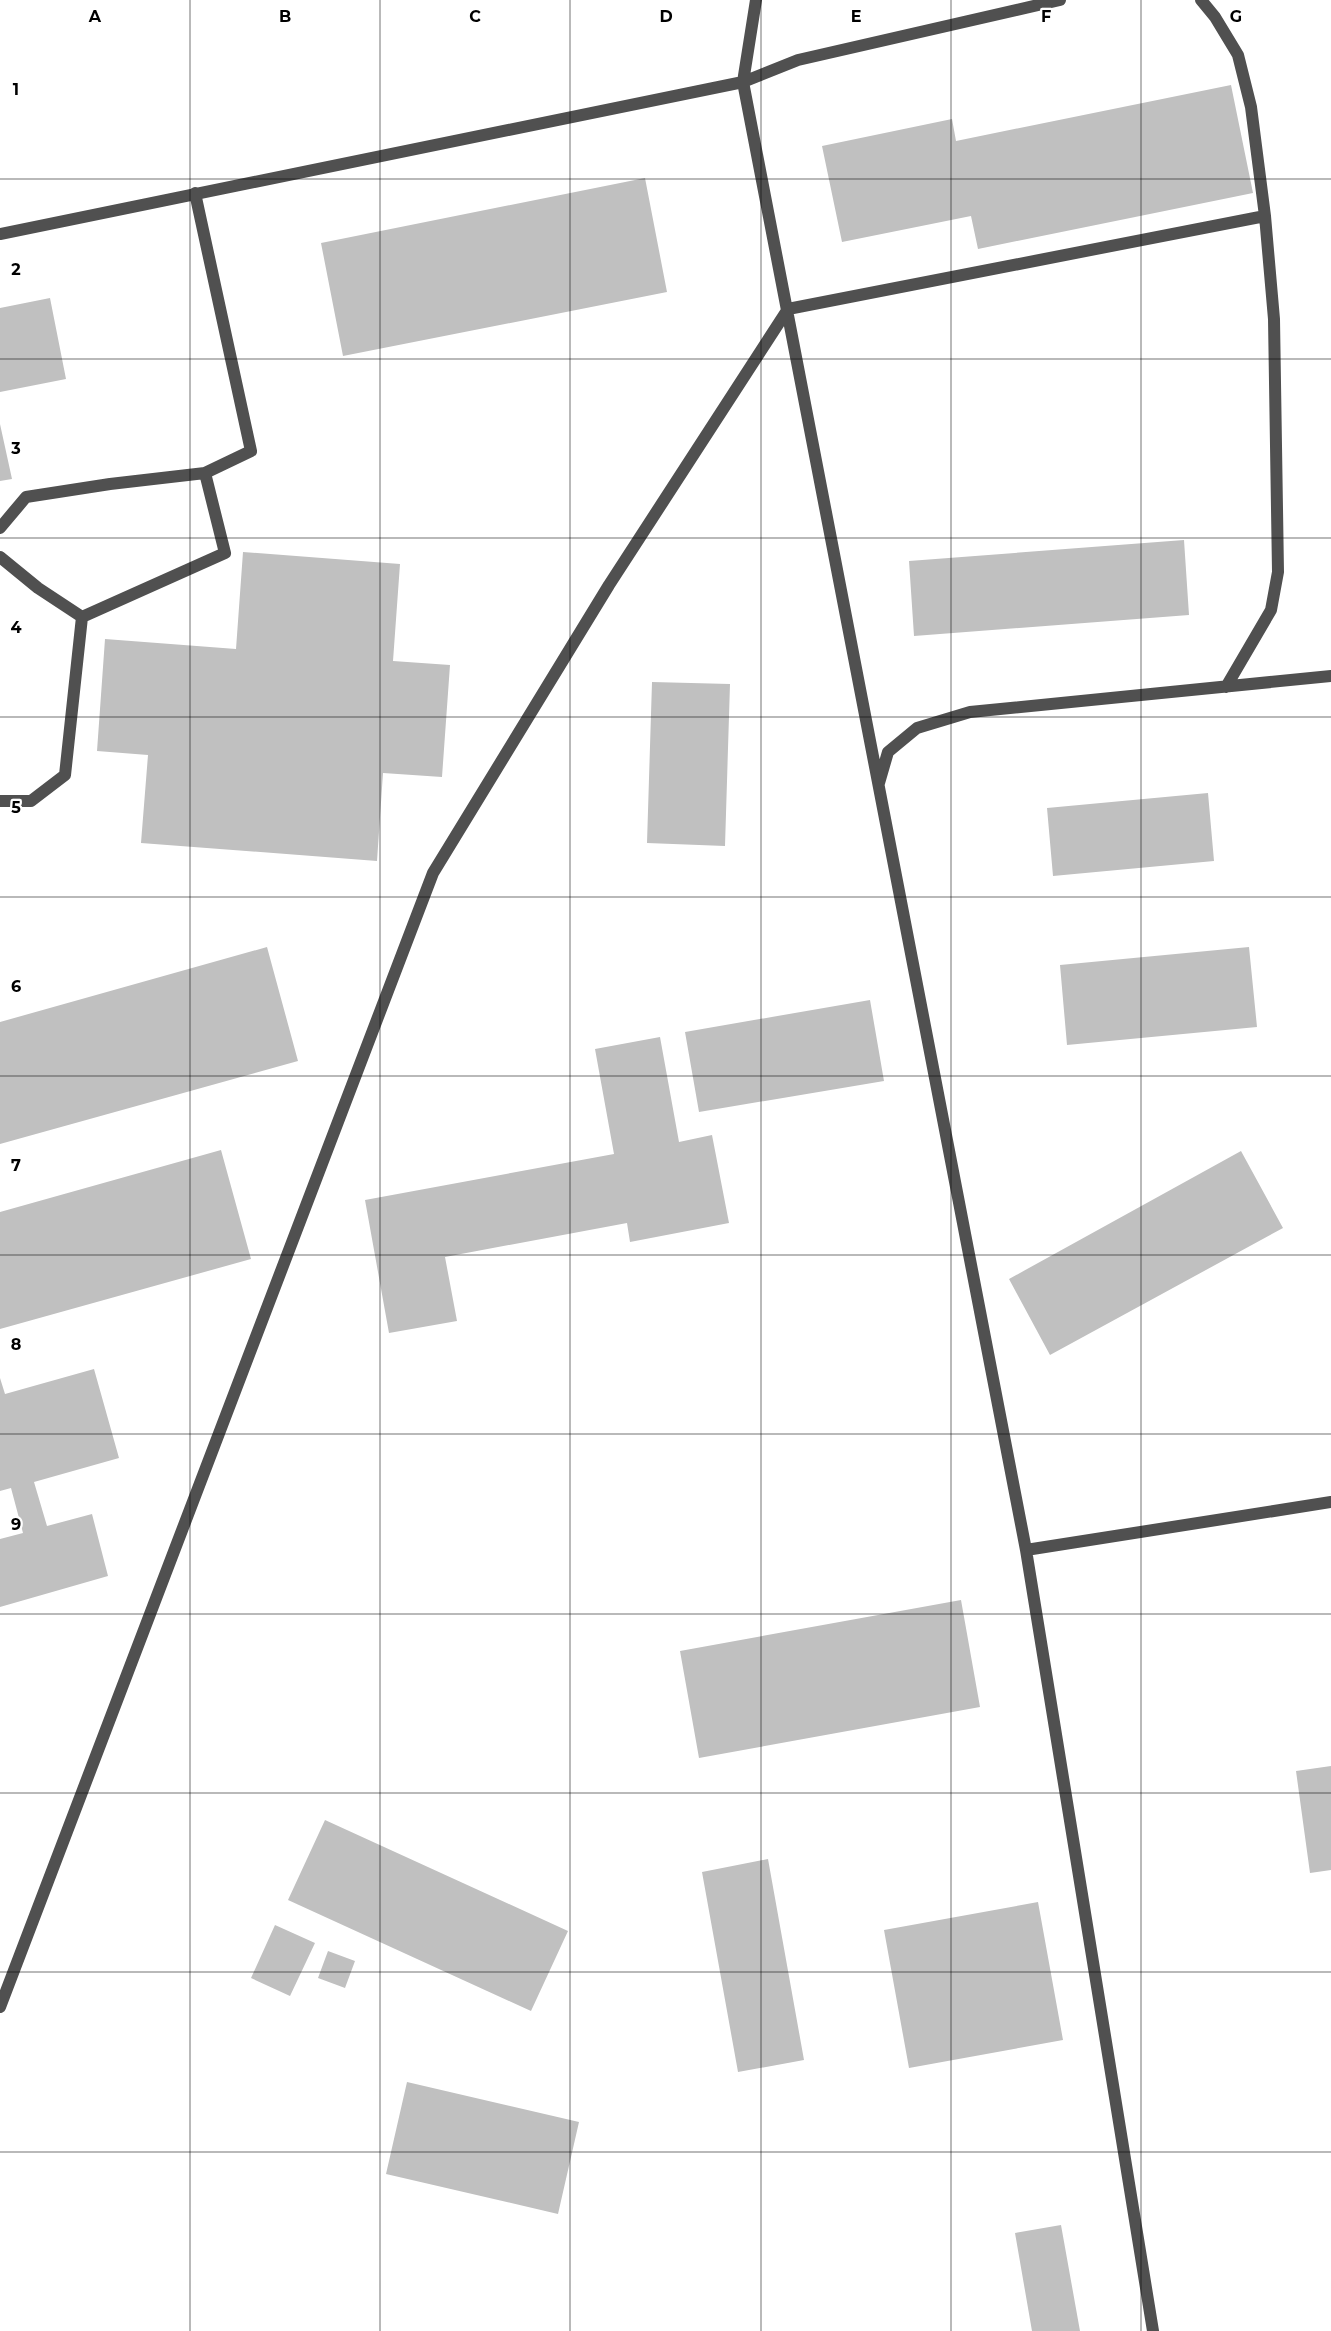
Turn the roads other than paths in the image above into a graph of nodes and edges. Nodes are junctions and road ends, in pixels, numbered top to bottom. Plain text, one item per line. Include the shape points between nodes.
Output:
1 (756, 0) edge
2 (1060, 0) edge
3 (1201, 0) edge
4 (743, 82) junction
5 (195, 193) junction
6 (1265, 216) junction
7 (0, 234) edge
8 (788, 309) junction
9 (205, 473) junction
10 (0, 528) edge
11 (0, 557) edge
12 (82, 617) junction
13 (1331, 676) edge
14 (1226, 687) junction
15 (878, 786) junction
16 (0, 801) edge
17 (1331, 1502) edge
18 (1026, 1550) junction
19 (0, 2007) edge
20 (1153, 2331) edge

1 - 4 lane
2 - 4 lane via 798,60
3 - 6 lane via 1238,55 1251,107
4 - 5 lane
4 - 8 lane
5 - 7 lane
5 - 9 lane via 251,451
6 - 8 lane
6 - 14 lane via 1274,319 1278,572 1271,610
8 - 15 lane
8 - 19 lane via 609,585 433,873
9 - 10 lane via 26,497
9 - 12 lane via 225,554
11 - 12 lane via 38,588
12 - 16 lane via 65,775 31,801
13 - 14 lane
14 - 15 lane via 970,712 917,728 888,752
15 - 18 lane
17 - 18 lane
18 - 20 lane

